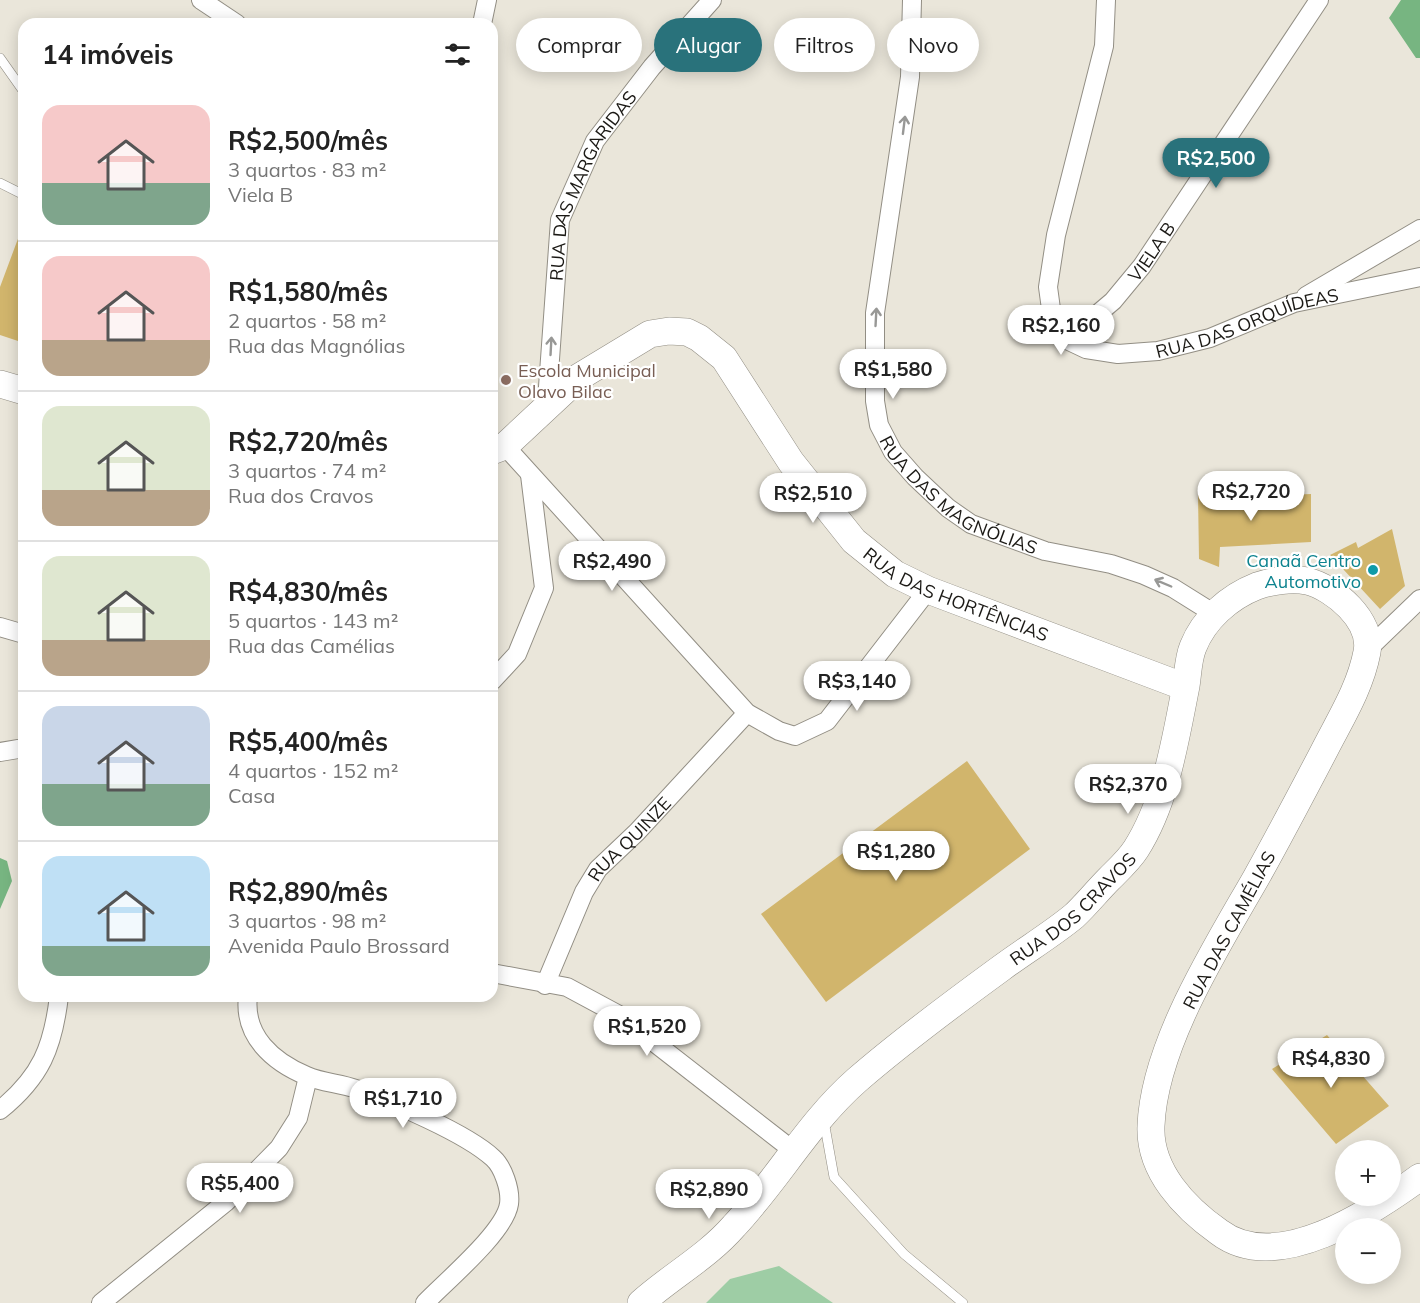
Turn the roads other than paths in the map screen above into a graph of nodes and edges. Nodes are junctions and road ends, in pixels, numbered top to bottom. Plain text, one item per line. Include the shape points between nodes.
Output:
1 (201, 0) edge
2 (488, 0) edge
3 (712, 0) edge
4 (912, 0) edge
5 (1106, 0) edge
6 (1319, 0) edge
7 (228, 18) edge
8 (484, 18) edge
9 (0, 58) edge
10 (18, 84) edge
11 (0, 183) edge
12 (18, 192) edge
13 (1420, 229) edge
14 (1420, 277) edge
15 (1294, 303) junction
16 (1067, 340) junction
17 (0, 384) edge
18 (18, 389) edge
19 (552, 404) junction
20 (498, 449) edge
21 (530, 475) junction
22 (928, 590) junction
23 (1420, 599) edge
24 (1213, 613) junction
25 (0, 627) edge
26 (18, 632) edge
27 (1368, 649) junction
28 (498, 675) edge
29 (1185, 687) junction
30 (747, 713) junction
31 (18, 749) edge
32 (0, 752) edge
33 (498, 974) edge
34 (545, 985) junction
35 (58, 1002) edge
36 (248, 1002) edge
37 (308, 1077) junction
38 (0, 1110) edge
39 (823, 1111) junction
40 (795, 1152) junction
41 (1420, 1177) edge
42 (101, 1303) edge
43 (425, 1303) edge
44 (641, 1303) edge
45 (963, 1303) edge

1 - 7 street
2 - 8 street
19 -> 3 street, RUA DAS MARGARIDAS via 549,387 560,220 595,141 652,67
24 -> 4 street, RUA DAS MAGNÓLIAS via 1144,575 1112,564 1045,551 971,524 915,477 893,452 879,424 875,400 875,313 910,77
5 - 16 street via 1104,46 1056,235 1048,287 1051,309
6 - 16 street, VIELA B via 1142,266 1113,301
9 - 10 lane
11 - 12 lane
13 - 15 street
14 - 15 street, RUA DAS ORQUÍDEAS
15 - 16 street, RUA DAS ORQUÍDEAS via 1210,339 1158,351 1118,354 1086,349
17 - 18 main road
19 - 20 main road, RUA DAS HORTÊNCIAS
19 - 22 main road, RUA DAS HORTÊNCIAS via 579,377 650,334 687,332 724,358 791,462 854,541 896,574
20 - 21 street
21 - 28 street via 544,588 517,654
21 - 30 street
22 - 29 main road, RUA DAS HORTÊNCIAS
22 - 30 street via 827,721 795,736
23 - 27 street
24 - 27 main road, RUA DOS CRAVOS via 1257,586 1290,580 1310,582 1346,604 1367,633
24 - 29 main road, RUA DOS CRAVOS via 1192,648
25 - 26 street
27 - 41 main road, RUA DAS CAMÉLIAS via 1350,704 1199,979 1165,1059 1153,1098 1150,1133 1155,1159 1167,1182 1194,1213 1224,1237 1241,1243 1285,1245 1328,1233 1381,1205
29 - 39 main road, RUA DOS CRAVOS via 1157,806 1134,852 1074,916 923,1028
30 - 34 street, RUA QUINZE via 598,869 584,892
31 - 32 street
33 - 34 street
34 - 40 street via 567,987 619,1015
35 - 38 street via 52,1042 37,1073
36 - 37 street via 250,1026 259,1043 280,1062
37 - 42 street via 298,1118 279,1148 226,1202
37 - 43 street via 355,1089 472,1141 495,1160 508,1184 509,1204 496,1231
39 - 40 main road, RUA DOS CRAVOS
39 - 45 lane via 834,1177 904,1254
40 - 44 main road, RUA DOS CRAVOS via 729,1232

